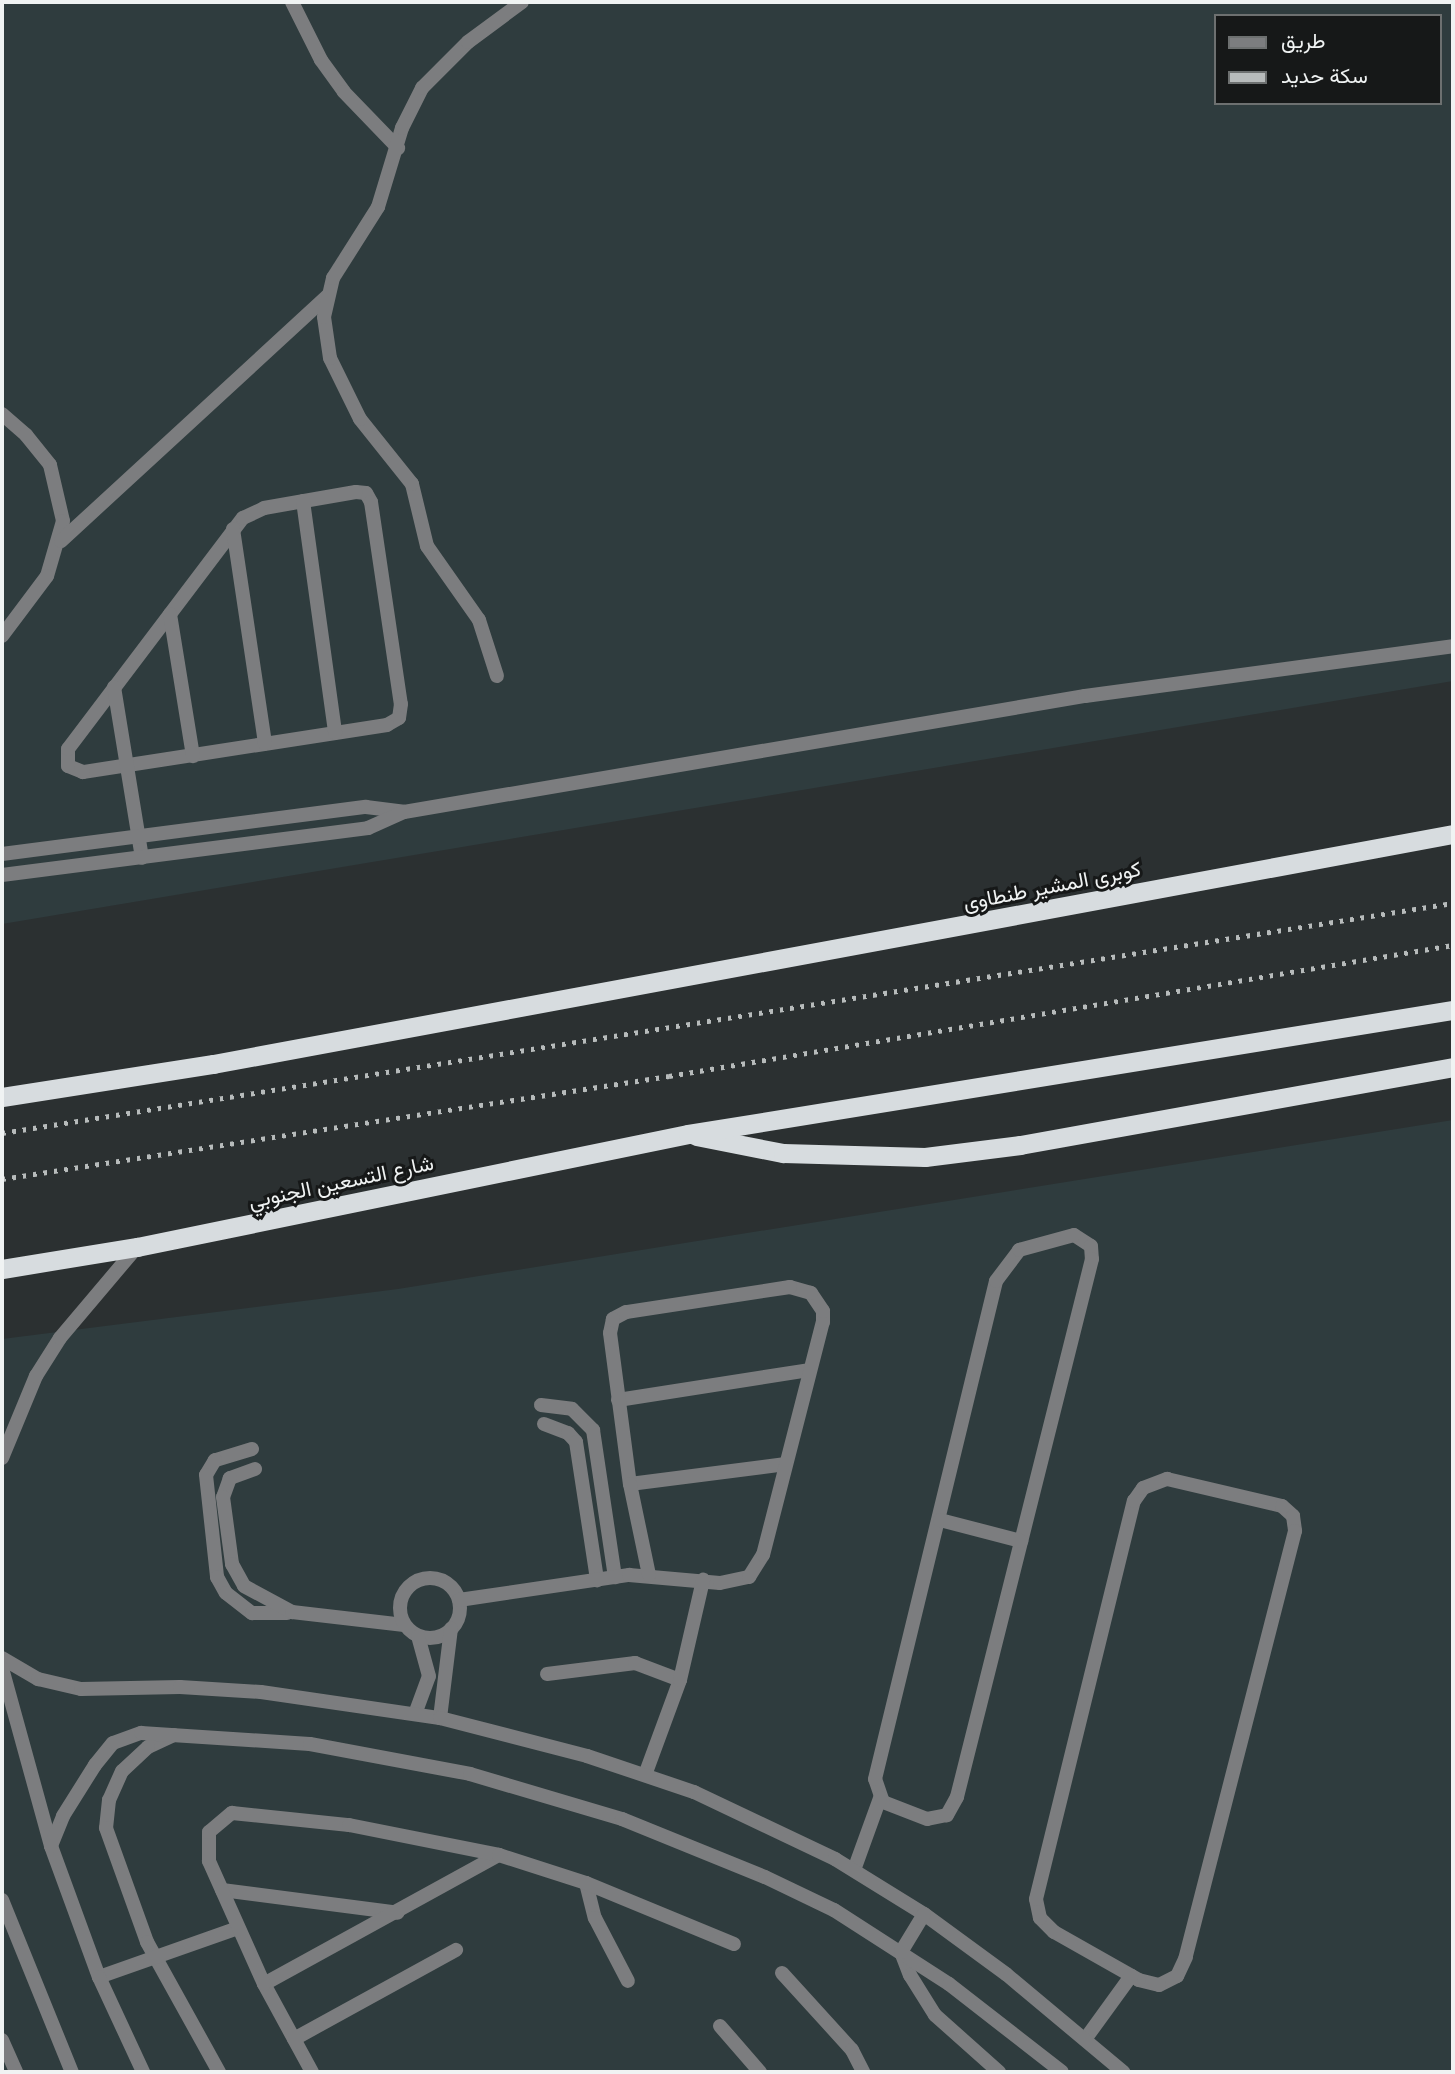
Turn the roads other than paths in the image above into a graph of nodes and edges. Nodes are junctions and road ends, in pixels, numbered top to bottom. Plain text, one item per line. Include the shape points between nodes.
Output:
1 (292, 2) edge
2 (522, 2) edge
3 (398, 148) junction
4 (327, 296) junction
5 (2, 414) edge
6 (303, 501) junction
7 (233, 528) junction
8 (61, 541) junction
9 (170, 614) junction
10 (2, 636) edge
11 (1453, 646) edge
12 (497, 676) dead end
13 (114, 687) junction
14 (335, 733) junction
15 (265, 744) junction
16 (193, 756) junction
17 (127, 765) junction
18 (404, 812) junction
19 (1453, 834) edge
20 (138, 836) junction
21 (2, 854) edge
22 (142, 858) junction
23 (2, 875) edge
24 (1453, 1010) edge
25 (1453, 1067) edge
26 (2, 1097) edge
27 (688, 1134) junction
28 (137, 1247) junction
29 (2, 1269) edge
30 (809, 1370) junction
31 (618, 1400) junction
32 (541, 1405) dead end
33 (544, 1424) dead end
34 (5, 1433) edge
35 (252, 1449) dead end
36 (2, 1458) edge
37 (786, 1464) junction
38 (256, 1469) dead end
39 (630, 1484) junction
40 (940, 1520) junction
41 (1021, 1541) junction
42 (649, 1575) junction
43 (615, 1577) junction
44 (597, 1580) junction
45 (703, 1580) junction
46 (459, 1600) junction
47 (292, 1612) junction
48 (404, 1625) junction
49 (451, 1629) junction
50 (418, 1636) junction
51 (2, 1658) edge
52 (2, 1668) edge
53 (547, 1674) dead end
54 (680, 1680) junction
55 (415, 1714) junction
56 (440, 1718) junction
57 (181, 1733) junction
58 (645, 1775) junction
59 (880, 1798) junction
60 (51, 1846) junction
61 (499, 1855) junction
62 (854, 1870) junction
63 (586, 1882) junction
64 (222, 1890) junction
65 (3, 1902) edge
66 (398, 1913) junction
67 (924, 1914) junction
68 (2, 1927) edge
69 (238, 1928) junction
70 (734, 1944) dead end
71 (456, 1950) dead end
72 (901, 1952) junction
73 (155, 1958) junction
74 (782, 1973) dead end
75 (1131, 1976) junction
76 (99, 1977) junction
77 (628, 1981) dead end
78 (264, 1984) junction
79 (720, 2026) dead end
80 (1086, 2038) junction
81 (294, 2039) junction
82 (2, 2040) edge
83 (995, 2071) edge
84 (16, 2072) edge
85 (72, 2072) edge
86 (143, 2072) edge
87 (219, 2072) edge
88 (312, 2072) edge
89 (760, 2072) edge
90 (863, 2072) edge
91 (1062, 2072) edge
92 (1123, 2072) edge

1 - 3 street via 344,93
2 - 3 street via 436,71 411,107
3 - 4 street via 378,207 344,259
4 - 8 street
4 - 12 street via 330,358 360,419 407,473 427,546 479,620
5 - 8 street via 33,442 50,466 62,502
6 - 7 street via 252,512
6 - 14 street
6 - 14 street via 361,491 370,497 401,704 394,723
7 - 9 street
7 - 15 street
8 - 10 street via 47,576
9 - 13 street
9 - 16 street
11 - 18 street via 1085,696
13 - 17 street
13 - 17 street via 65,757 68,766 83,772
14 - 15 street
15 - 16 street
16 - 17 street
17 - 20 street
18 - 20 street via 366,807
18 - 22 street via 368,828
19 - 26 highway, كوبرى المشير طنطاوى via 214,1064
20 - 21 street
20 - 22 street
22 - 23 street
24 - 27 highway
25 - 27 highway via 1020,1145 925,1157 783,1153
27 - 28 highway, شارع التسعين الجنوبي
28 - 29 highway, شارع التسعين الجنوبي
28 - 34 street via 60,1338
30 - 31 street
30 - 31 street via 823,1311 819,1301 802,1288 626,1312 610,1326
30 - 37 street
31 - 39 street
32 - 43 street via 572,1409 593,1430
33 - 44 street via 568,1433 576,1442
34 - 36 street
35 - 47 street via 215,1460 206,1475 217,1577 226,1593 252,1613
37 - 39 street
37 - 45 street via 760,1566 735,1582
38 - 47 street via 235,1475 224,1487 232,1564 253,1595
39 - 42 street
40 - 41 street
40 - 41 street via 999,1272 1027,1245 1081,1236 1091,1246 1092,1259
40 - 59 street via 875,1779
41 - 59 street via 955,1804 940,1818 926,1819
42 - 43 street
42 - 45 street
43 - 44 street
44 - 46 street
45 - 54 street
46 - 48 street via 442,1581 417,1581 401,1600
46 - 49 street via 460,1611
47 - 48 street
48 - 50 street
49 - 50 street via 441,1636
49 - 56 street
50 - 55 street via 429,1676
51 - 55 street via 38,1679 81,1689 180,1687 261,1692
52 - 60 street
53 - 54 street via 635,1663
54 - 58 street
55 - 56 street
56 - 58 street
57 - 60 street via 141,1733 113,1743 79,1788
57 - 72 street via 364,1753 549,1795 765,1877 834,1910
57 - 73 street via 134,1757 114,1787 107,1814 118,1866
58 - 62 street via 747,1815
59 - 62 street
60 - 76 street
61 - 63 street
61 - 64 street via 349,1825 232,1813 214,1822 206,1841
61 - 66 street
62 - 67 street
63 - 70 street
63 - 77 street via 595,1918
64 - 66 street
64 - 69 street
65 - 68 street
65 - 85 street
66 - 78 street
67 - 72 street
67 - 80 street
69 - 73 street
69 - 78 street
71 - 81 street
72 - 83 street via 909,1975 935,2015
72 - 91 street via 1004,2024
73 - 76 street
73 - 87 street
74 - 90 street via 852,2050
75 - 75 street via 1159,1984 1183,1967 1295,1531 1293,1516 1282,1506 1167,1479 1143,1488 1134,1501 1036,1899 1046,1926
75 - 80 street
76 - 86 street
78 - 81 street
79 - 89 street
80 - 92 street
81 - 88 street
82 - 84 street

